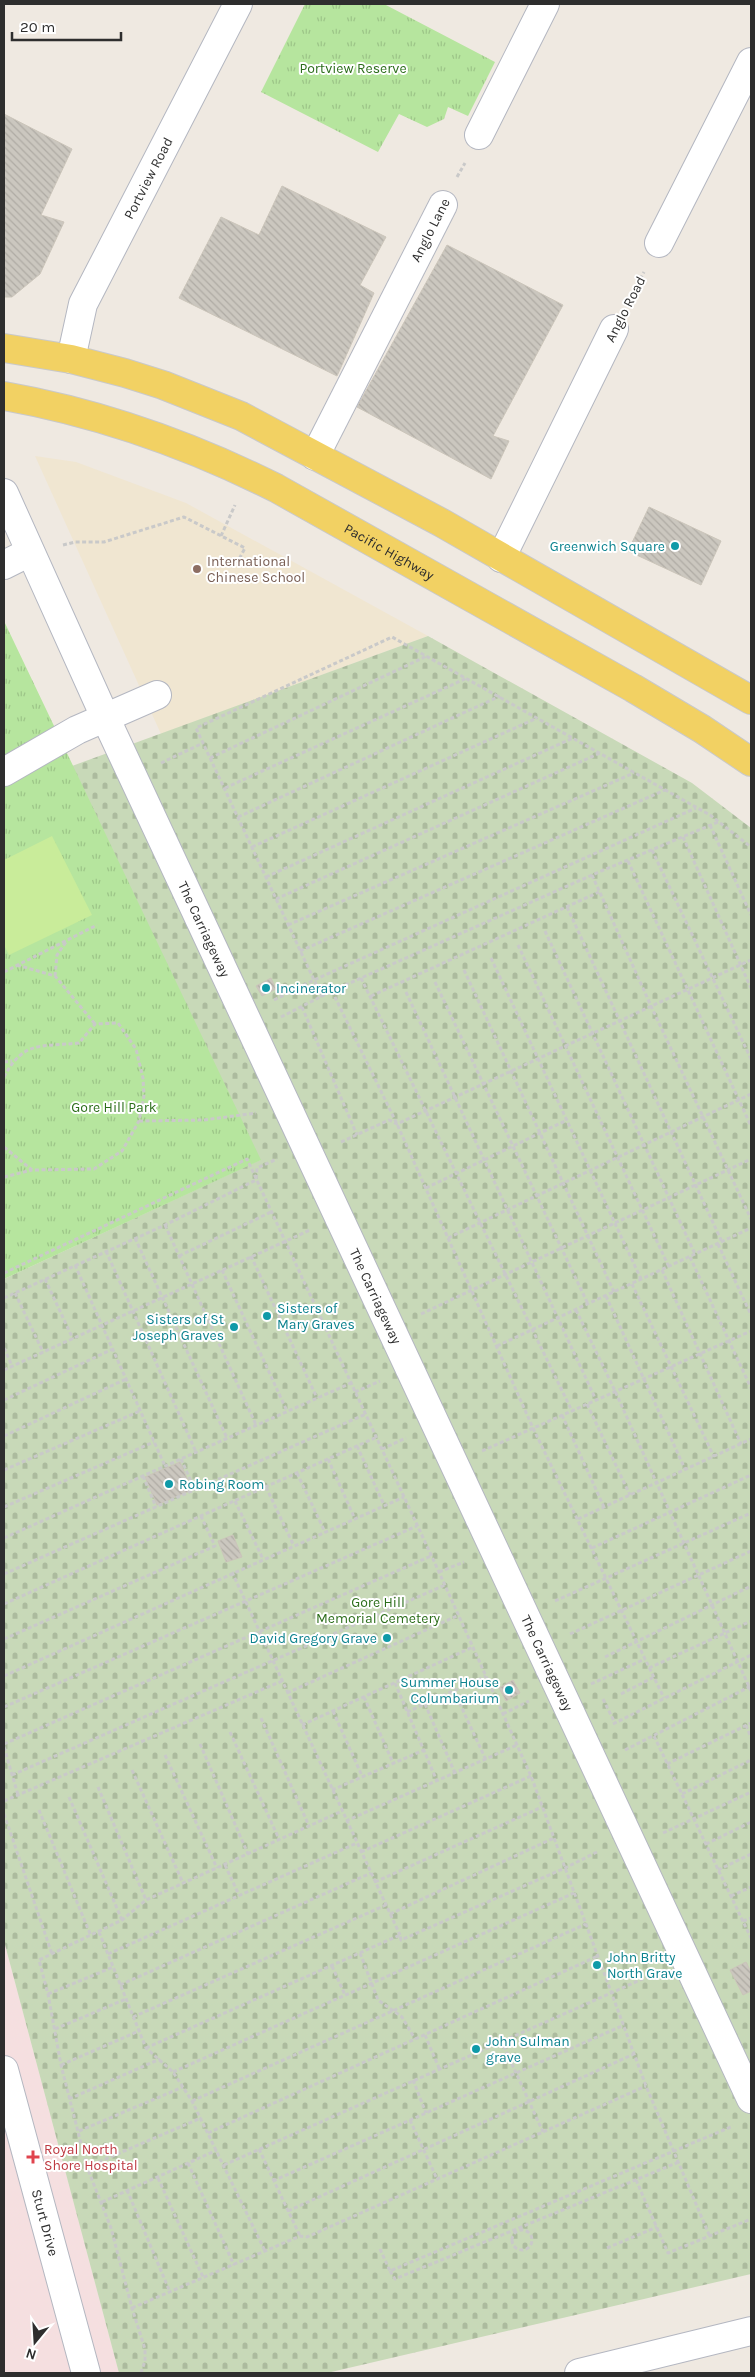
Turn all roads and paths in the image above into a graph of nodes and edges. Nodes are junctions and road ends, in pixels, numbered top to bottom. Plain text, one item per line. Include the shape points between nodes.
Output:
1 (238, 4) edge
2 (545, 4) edge
3 (751, 62) edge
4 (479, 135) joint
5 (443, 205) joint
6 (659, 243) joint
7 (614, 329) joint
8 (4, 348) edge
9 (71, 358) junction
10 (4, 396) edge
11 (315, 456) junction
12 (4, 493) edge
13 (235, 505) dead end
14 (221, 536) junction
15 (30, 552) junction
16 (501, 558) junction
17 (237, 563) dead end
18 (4, 565) edge
19 (427, 656) junction
20 (468, 678) junction
21 (157, 695) dead end
22 (500, 696) junction
23 (751, 700) edge
24 (105, 717) junction
25 (537, 717) junction
26 (574, 738) junction
27 (204, 744) junction
28 (600, 753) junction
29 (210, 758) junction
30 (751, 762) edge
31 (4, 772) edge
32 (634, 773) junction
33 (133, 776) junction
34 (224, 788) junction
35 (666, 790) junction
36 (696, 807) junction
37 (238, 817) junction
38 (719, 822) junction
39 (710, 825) junction
40 (682, 837) junction
41 (252, 847) junction
42 (751, 847) edge
43 (652, 850) junction
44 (628, 861) junction
45 (592, 875) junction
46 (266, 877) junction
47 (599, 892) junction
48 (276, 899) junction
49 (567, 906) junction
50 (751, 915) edge
51 (97, 925) dead end
52 (288, 925) junction
53 (545, 932) dead end
54 (67, 940) junction
55 (518, 945) dead end
56 (300, 951) junction
57 (491, 958) dead end
58 (751, 960) edge
59 (17, 965) junction
60 (740, 965) junction
61 (464, 970) dead end
62 (4, 972) edge
63 (55, 976) junction
64 (713, 977) junction
65 (361, 978) junction
66 (314, 980) junction
67 (435, 982) dead end
68 (751, 988) edge
69 (688, 989) junction
70 (332, 991) junction
71 (406, 992) dead end
72 (370, 996) junction
73 (322, 997) junction
74 (651, 1006) junction
75 (302, 1007) junction
76 (620, 1021) junction
77 (248, 1022) junction
78 (95, 1024) junction
79 (592, 1034) junction
80 (565, 1046) junction
81 (538, 1058) junction
82 (751, 1059) edge
83 (12, 1060) junction
84 (4, 1062) edge
85 (511, 1071) junction
86 (4, 1077) edge
87 (483, 1083) junction
88 (751, 1094) edge
89 (455, 1096) junction
90 (739, 1100) junction
91 (288, 1109) junction
92 (426, 1110) junction
93 (703, 1117) junction
94 (567, 1120) junction
95 (139, 1121) junction
96 (397, 1124) junction
97 (751, 1126) edge
98 (671, 1132) junction
99 (540, 1133) junction
100 (358, 1135) junction
101 (644, 1145) junction
102 (513, 1146) junction
103 (4, 1147) edge
104 (308, 1151) junction
105 (618, 1158) junction
106 (751, 1159) edge
107 (485, 1160) junction
108 (32, 1170) junction
109 (728, 1170) junction
110 (590, 1171) junction
111 (457, 1173) junction
112 (4, 1176) edge
113 (256, 1180) junction
114 (564, 1184) junction
115 (695, 1186) junction
116 (426, 1188) junction
117 (537, 1196) junction
118 (669, 1198) junction
119 (508, 1210) junction
120 (644, 1211) junction
121 (271, 1212) junction
122 (339, 1216) junction
123 (751, 1219) edge
124 (481, 1223) junction
125 (615, 1224) junction
126 (165, 1225) junction
127 (751, 1228) edge
128 (588, 1236) junction
129 (136, 1238) junction
130 (448, 1238) junction
131 (285, 1241) junction
132 (720, 1243) junction
133 (562, 1249) junction
134 (106, 1252) junction
135 (695, 1254) junction
136 (179, 1256) junction
137 (252, 1256) junction
138 (690, 1257) junction
139 (533, 1262) junction
140 (75, 1266) junction
141 (669, 1267) junction
142 (222, 1270) junction
143 (662, 1270) junction
144 (4, 1273) edge
145 (507, 1275) junction
146 (45, 1279) junction
147 (641, 1279) junction
148 (192, 1284) junction
149 (632, 1284) junction
150 (472, 1292) junction
151 (614, 1292) junction
152 (16, 1293) junction
153 (606, 1296) junction
154 (163, 1297) junction
155 (4, 1298) edge
156 (751, 1299) edge
157 (588, 1304) junction
158 (576, 1310) junction
159 (133, 1311) junction
160 (751, 1315) edge
161 (559, 1318) junction
162 (102, 1325) junction
163 (391, 1328) junction
164 (533, 1330) junction
165 (751, 1331) edge
166 (73, 1339) junction
167 (729, 1341) junction
168 (497, 1346) junction
169 (4, 1348) edge
170 (113, 1349) junction
171 (43, 1352) junction
172 (700, 1354) junction
173 (12, 1366) junction
174 (673, 1366) junction
175 (4, 1370) edge
176 (126, 1379) junction
177 (644, 1379) junction
178 (351, 1383) junction
179 (751, 1388) edge
180 (615, 1391) junction
181 (317, 1398) junction
182 (4, 1400) edge
183 (596, 1400) junction
184 (587, 1404) junction
185 (140, 1410) junction
186 (572, 1411) junction
187 (287, 1412) junction
188 (366, 1414) junction
189 (562, 1415) junction
190 (256, 1425) junction
191 (533, 1428) junction
192 (4, 1436) edge
193 (227, 1438) junction
194 (377, 1438) junction
195 (751, 1440) edge
196 (154, 1442) junction
197 (740, 1444) junction
198 (357, 1446) junction
199 (196, 1452) junction
200 (714, 1457) junction
201 (181, 1458) junction
202 (328, 1459) junction
203 (454, 1463) junction
204 (165, 1466) junction
205 (4, 1470) edge
206 (686, 1470) junction
207 (296, 1473) junction
208 (751, 1475) edge
209 (143, 1476) junction
210 (658, 1482) junction
211 (266, 1487) junction
212 (194, 1490) junction
213 (630, 1495) junction
214 (404, 1497) junction
215 (235, 1501) junction
216 (384, 1505) junction
217 (4, 1507) edge
218 (156, 1507) junction
219 (604, 1507) junction
220 (671, 1512) junction
221 (751, 1513) edge
222 (202, 1516) junction
223 (354, 1519) junction
224 (578, 1519) junction
225 (417, 1526) junction
226 (325, 1532) junction
227 (4, 1538) edge
228 (685, 1543) junction
229 (294, 1544) junction
230 (592, 1548) junction
231 (751, 1551) edge
232 (432, 1556) junction
233 (263, 1558) junction
234 (232, 1572) junction
235 (4, 1574) edge
236 (699, 1575) junction
237 (606, 1578) junction
238 (445, 1585) junction
239 (751, 1586) edge
240 (245, 1601) junction
241 (4, 1604) edge
242 (713, 1605) junction
243 (622, 1611) junction
244 (459, 1615) junction
245 (525, 1615) junction
246 (751, 1621) edge
247 (259, 1632) junction
248 (726, 1633) junction
249 (4, 1639) edge
250 (636, 1642) junction
251 (473, 1647) junction
252 (540, 1648) junction
253 (751, 1655) edge
254 (604, 1657) dead end
255 (645, 1659) junction
256 (739, 1661) junction
257 (273, 1662) junction
258 (649, 1668) junction
259 (4, 1676) edge
260 (486, 1676) junction
261 (654, 1677) junction
262 (282, 1682) junction
263 (395, 1683) junction
264 (751, 1688) edge
265 (454, 1691) junction
266 (287, 1693) junction
267 (620, 1694) dead end
268 (563, 1696) junction
269 (364, 1697) junction
270 (664, 1698) junction
271 (425, 1704) junction
272 (4, 1707) edge
273 (333, 1711) junction
274 (407, 1712) junction
275 (261, 1718) dead end
276 (751, 1723) edge
277 (302, 1725) junction
278 (746, 1726) junction
279 (230, 1732) dead end
280 (654, 1736) junction
281 (583, 1738) junction
282 (751, 1738) edge
283 (200, 1744) dead end
284 (517, 1745) junction
285 (4, 1746) edge
286 (424, 1750) junction
287 (165, 1755) dead end
288 (486, 1760) junction
289 (751, 1760) edge
290 (393, 1763) junction
291 (595, 1764) junction
292 (667, 1764) junction
293 (132, 1770) dead end
294 (455, 1773) junction
295 (12, 1775) junction
296 (362, 1776) junction
297 (531, 1776) junction
298 (438, 1781) junction
299 (98, 1787) dead end
300 (332, 1790) junction
301 (751, 1792) edge
302 (682, 1794) junction
303 (18, 1796) junction
304 (70, 1797) dead end
305 (4, 1801) edge
306 (542, 1807) junction
307 (39, 1810) dead end
308 (342, 1811) junction
309 (4, 1814) edge
310 (694, 1819) junction
311 (346, 1821) junction
312 (751, 1822) edge
313 (309, 1826) junction
314 (554, 1838) junction
315 (279, 1839) junction
316 (631, 1841) junction
317 (357, 1843) junction
318 (706, 1844) junction
319 (361, 1852) junction
320 (248, 1854) junction
321 (751, 1854) edge
322 (225, 1865) junction
323 (217, 1868) junction
324 (565, 1868) junction
325 (718, 1870) junction
326 (371, 1873) junction
327 (375, 1882) junction
328 (183, 1883) junction
329 (751, 1887) edge
330 (574, 1893) junction
331 (239, 1895) junction
332 (731, 1896) junction
333 (146, 1900) junction
334 (386, 1905) junction
335 (390, 1914) junction
336 (751, 1918) edge
337 (122, 1920) junction
338 (743, 1921) junction
339 (586, 1924) junction
340 (99, 1932) junction
341 (400, 1935) junction
342 (91, 1936) junction
343 (751, 1938) edge
344 (360, 1953) junction
345 (52, 1954) junction
346 (108, 1954) junction
347 (598, 1956) junction
348 (686, 1960) junction
349 (332, 1966) junction
350 (113, 1967) junction
351 (373, 1983) junction
352 (120, 1985) junction
353 (611, 1993) junction
354 (48, 1994) junction
355 (345, 1995) junction
356 (126, 1999) junction
357 (393, 2010) junction
358 (133, 2017) junction
359 (624, 2025) junction
360 (55, 2029) junction
361 (139, 2031) junction
362 (425, 2035) junction
363 (416, 2039) junction
364 (501, 2040) junction
365 (146, 2048) junction
366 (634, 2054) junction
367 (160, 2059) junction
368 (61, 2065) junction
369 (439, 2068) junction
370 (4, 2070) edge
371 (173, 2072) junction
372 (516, 2072) junction
373 (413, 2080) junction
374 (646, 2086) junction
375 (183, 2087) junction
376 (69, 2099) junction
377 (751, 2099) edge
378 (192, 2100) junction
379 (530, 2102) junction
380 (426, 2113) junction
381 (200, 2118) junction
382 (410, 2120) junction
383 (734, 2125) dead end
384 (79, 2131) junction
385 (543, 2132) junction
386 (208, 2133) junction
387 (258, 2149) junction
388 (217, 2150) junction
389 (424, 2150) junction
390 (673, 2150) junction
391 (679, 2162) junction
392 (188, 2163) junction
393 (224, 2165) junction
394 (87, 2167) junction
395 (158, 2178) junction
396 (437, 2179) junction
397 (636, 2180) junction
398 (274, 2181) junction
399 (127, 2190) junction
400 (102, 2202) junction
401 (288, 2211) junction
402 (751, 2219) edge
403 (657, 2227) junction
404 (518, 2229) junction
405 (300, 2236) junction
406 (710, 2237) junction
407 (607, 2248) dead end
408 (380, 2249) dead end
409 (265, 2250) junction
410 (234, 2264) junction
411 (390, 2271) junction
412 (203, 2277) junction
413 (170, 2292) junction
414 (132, 2308) junction
415 (751, 2332) edge
416 (86, 2373) edge
417 (141, 2373) edge
418 (579, 2373) edge

1 - 9 street, Portview Road via 83,304
2 - 4 street
3 - 6 street
4 - 5 path, Anglo Lane
5 - 11 street, Anglo Lane
6 - 7 path, Anglo Road
7 - 16 street, Anglo Road
8 - 9 main road
9 - 11 main road via 163,385 241,416
10 - 30 main road, Pacific Highway via 71,410 162,437 228,464 633,688
11 - 16 main road
12 - 15 street, The Carriageway
13 - 14 path
14 - 15 path via 184,517 104,542 75,542
14 - 17 path via 245,548
15 - 18 street
15 - 24 street, The Carriageway
16 - 23 main road
19 - 20 path
19 - 27 path via 392,636 196,728
19 - 29 path
20 - 22 path
20 - 34 path
21 - 24 street
22 - 25 path
22 - 37 path
24 - 31 street
24 - 33 street, The Carriageway
25 - 26 path
25 - 41 path
26 - 28 path
26 - 46 path
27 - 29 path
27 - 33 path
28 - 32 path
28 - 48 path
29 - 34 path
32 - 35 path
32 - 52 path
33 - 77 street, The Carriageway
34 - 37 path
35 - 36 path
35 - 56 path
36 - 38 path
36 - 66 path
37 - 41 path
38 - 39 path
38 - 42 path
39 - 40 path
39 - 50 path
40 - 43 path
40 - 60 path
41 - 46 path
43 - 44 path
43 - 64 path
44 - 45 path
44 - 69 path
45 - 47 path
45 - 65 path
46 - 48 path
47 - 49 path
47 - 74 path
48 - 52 path
49 - 72 path
49 - 76 path
51 - 54 path
52 - 56 path
53 - 79 path
54 - 59 path
54 - 63 path via 56,956
55 - 80 path
56 - 66 path
57 - 81 path
58 - 60 path
59 - 62 path
59 - 63 path
60 - 64 path
60 - 68 path
61 - 85 path
63 - 78 path
64 - 69 path
64 - 82 path
65 - 70 path
65 - 72 path
66 - 73 path
66 - 77 path
67 - 87 path
69 - 74 path
69 - 90 path
70 - 73 path
70 - 96 path
71 - 89 path
72 - 92 path
73 - 75 path
74 - 76 path
74 - 93 path
75 - 77 path
75 - 100 path
76 - 79 path
76 - 98 path
77 - 91 street, The Carriageway
78 - 83 path via 79,1042 27,1049
78 - 95 path via 118,1023 136,1050 144,1096
79 - 80 path
79 - 101 path
80 - 81 path
80 - 105 path
81 - 85 path
81 - 94 path
83 - 84 path
83 - 86 path
85 - 87 path
85 - 99 path
87 - 89 path
87 - 102 path
88 - 90 path
89 - 92 path
89 - 107 path
90 - 93 path
90 - 97 path
91 - 95 path via 204,1120
91 - 104 street, The Carriageway
92 - 96 path
92 - 111 path
93 - 98 path
93 - 109 path
94 - 99 path
94 - 110 path
95 - 108 path via 122,1151 94,1169
96 - 100 path via 388,1120
96 - 116 path
98 - 101 path
98 - 115 path
99 - 102 path
99 - 114 path
100 - 104 path
101 - 105 path
101 - 118 path
102 - 107 path
102 - 117 path
103 - 108 path
104 - 113 path via 257,1168
104 - 122 street, The Carriageway
105 - 110 path
105 - 120 path
106 - 109 path
107 - 111 path
107 - 119 path
108 - 112 path
109 - 115 path
109 - 123 path
110 - 114 path
110 - 125 path
111 - 116 path
111 - 124 path
113 - 121 path
113 - 126 path
113 - 144 path via 247,1159
114 - 117 path
114 - 128 path
115 - 118 path
115 - 132 path
116 - 130 path
117 - 119 path
117 - 133 path
118 - 120 path
118 - 135 path
119 - 124 path
119 - 139 path
120 - 125 path
120 - 141 path
121 - 131 path
121 - 136 path
122 - 131 path
122 - 163 street, The Carriageway
124 - 130 path
124 - 145 path
125 - 128 path
125 - 147 path
126 - 129 path
126 - 136 path
127 - 132 path
128 - 133 path
128 - 151 path
129 - 134 path
129 - 154 path
130 - 150 path
131 - 137 path
131 - 178 path
132 - 135 path
132 - 160 path
133 - 139 path
133 - 157 path
134 - 140 path
134 - 159 path
135 - 138 path
136 - 148 path
137 - 142 path
137 - 181 path
138 - 141 path
138 - 167 path
139 - 145 path
139 - 161 path
140 - 146 path
140 - 162 path
141 - 143 path
142 - 148 path
142 - 187 path
143 - 147 path
143 - 172 path
145 - 150 path
145 - 164 path
146 - 152 path
146 - 166 path
147 - 149 path
148 - 154 path
148 - 190 path
149 - 151 path
149 - 174 path
150 - 163 path
150 - 168 path
151 - 153 path
152 - 155 path
152 - 171 path
153 - 157 path
153 - 177 path
154 - 159 path
154 - 193 path
156 - 160 path
157 - 158 path
158 - 161 path
158 - 180 path
159 - 162 path
159 - 199 path
161 - 164 path
161 - 183 path
162 - 166 path
162 - 170 path
163 - 203 street, The Carriageway
164 - 168 path
164 - 186 path
165 - 167 path
166 - 171 path
167 - 172 path
167 - 179 path
168 - 191 path
169 - 173 path
170 - 176 path
170 - 182 path
171 - 173 path
172 - 174 path
172 - 197 path
173 - 175 path
174 - 177 path
174 - 200 path
176 - 185 path
176 - 192 path
177 - 180 path
177 - 206 path
178 - 181 path
178 - 188 path
180 - 183 path
180 - 210 path
181 - 187 path
183 - 184 path
184 - 186 path
184 - 213 path
185 - 196 path
185 - 205 path
186 - 189 path
187 - 190 path
188 - 194 path
188 - 212 path
189 - 191 path
189 - 219 path
190 - 193 path
191 - 203 path
191 - 224 path
193 - 199 path
194 - 198 path
194 - 214 path
195 - 197 path
196 - 204 path
196 - 217 path
197 - 200 path
198 - 202 path
198 - 216 path
199 - 201 path
200 - 206 path
201 - 204 path
201 - 212 path
202 - 207 path
202 - 223 path
203 - 245 street, The Carriageway
204 - 209 path
206 - 210 path
207 - 211 path
207 - 226 path
208 - 220 path
209 - 218 path
209 - 227 path
210 - 213 path
210 - 220 path
211 - 215 path
211 - 229 path
212 - 218 path
213 - 219 path
214 - 216 path
214 - 225 path
215 - 222 path
215 - 233 path
216 - 223 path
218 - 235 path
219 - 224 path
220 - 228 path
220 - 230 path
221 - 228 path
222 - 241 path
222 - 249 path via 215,1546
223 - 226 path
224 - 230 path
225 - 232 path
225 - 240 path
226 - 229 path
228 - 236 path
228 - 237 path
229 - 233 path
230 - 237 path
231 - 236 path
232 - 238 path
232 - 247 path
233 - 234 path
234 - 240 path
234 - 259 path
236 - 242 path
236 - 243 path
237 - 243 path
237 - 245 path
238 - 244 path
238 - 257 path
239 - 242 path
240 - 247 path
240 - 272 path
242 - 248 path
242 - 250 path
243 - 250 path
243 - 252 path
244 - 251 path
244 - 266 path
245 - 252 street, The Carriageway
246 - 248 path
247 - 257 path
247 - 285 path
248 - 256 path
248 - 258 path
250 - 254 path
250 - 255 path
251 - 260 path
251 - 263 path
252 - 268 street, The Carriageway
253 - 256 path
255 - 258 path
255 - 268 path
256 - 264 path
256 - 270 path
257 - 262 path
257 - 295 path
258 - 261 path
260 - 265 path
260 - 284 path
261 - 267 path
261 - 270 path
262 - 266 path
262 - 303 path
263 - 269 path
263 - 274 path
264 - 280 path
265 - 271 path
265 - 288 path
266 - 277 path
268 - 281 street, The Carriageway
269 - 273 path
269 - 290 path
270 - 281 path
271 - 274 path
271 - 294 path
273 - 277 path
273 - 296 path
274 - 286 path
275 - 313 path
276 - 278 path
277 - 300 path
278 - 282 path
278 - 292 path
279 - 315 path
280 - 291 path
280 - 292 path
281 - 291 street, The Carriageway
283 - 320 path
284 - 288 path
284 - 297 path
285 - 295 path
286 - 290 path
286 - 298 path
287 - 323 path
288 - 294 path
289 - 302 path
290 - 296 path
291 - 316 street, The Carriageway
292 - 302 path
293 - 328 path
294 - 298 path
295 - 303 path
296 - 300 path
297 - 306 path
297 - 319 path
298 - 311 path
299 - 333 path
300 - 308 path
301 - 310 path
302 - 310 path
303 - 305 path
304 - 337 path
306 - 314 path
306 - 327 path
307 - 342 path
308 - 311 path
308 - 313 path
309 - 345 path
310 - 316 path
310 - 318 path
311 - 317 path
312 - 318 path
313 - 315 path
314 - 324 path
314 - 335 path
315 - 320 path
316 - 324 path
316 - 348 street, The Carriageway
317 - 319 path
317 - 331 path
318 - 325 path
319 - 326 path
320 - 322 path
321 - 325 path
322 - 323 path
322 - 331 path
323 - 328 path
324 - 330 path
324 - 341 path via 401,1940
325 - 332 path
326 - 327 path
326 - 352 path
327 - 334 path
328 - 333 path
329 - 332 path
330 - 339 path
330 - 351 path
331 - 346 path
332 - 338 path
333 - 337 path
334 - 335 path
334 - 358 path
335 - 341 path
336 - 338 path
337 - 340 path
338 - 343 path
339 - 347 path
339 - 357 path
340 - 342 path
340 - 346 path
341 - 344 path
342 - 345 path
344 - 349 path
344 - 351 path
345 - 354 path via 39,1960
346 - 350 path
347 - 353 path
347 - 362 path
348 - 353 path
348 - 377 street, The Carriageway
349 - 355 path
349 - 365 path
350 - 352 path
350 - 354 path
351 - 355 path
351 - 357 path via 378,2000
352 - 356 path
353 - 359 path
353 - 364 path
354 - 360 path
355 - 371 path
356 - 358 path
356 - 360 path
357 - 363 path via 402,2017
357 - 378 path
358 - 361 path
359 - 366 path
359 - 372 path
360 - 368 path
361 - 365 path
361 - 368 path
362 - 363 path
362 - 369 path
363 - 386 path
364 - 369 path
364 - 372 path
365 - 367 path
366 - 374 path
366 - 379 path
367 - 371 path
367 - 376 path
368 - 376 path
369 - 373 path
370 - 416 street, Sturt Drive
371 - 375 path
372 - 379 path
372 - 380 path
373 - 380 path
373 - 387 path
374 - 385 path
374 - 390 path
375 - 378 path
375 - 384 path
376 - 384 path
378 - 381 path
379 - 385 path
379 - 389 path
380 - 382 path
381 - 386 path
381 - 394 path
382 - 389 path
382 - 398 path
383 - 390 path
384 - 394 path
385 - 396 path
386 - 388 path
387 - 393 path
387 - 398 path
388 - 392 path
388 - 393 path
389 - 396 path
389 - 401 path
390 - 391 path
390 - 411 path
391 - 397 path
391 - 406 path
392 - 395 path
392 - 410 path
393 - 409 path
394 - 400 path
395 - 399 path
395 - 412 path
396 - 405 path via 307,2237
397 - 403 path
397 - 404 path
398 - 401 path
399 - 400 path
399 - 413 path
400 - 414 path
401 - 405 path
402 - 406 path
403 - 406 path via 668,2253
403 - 407 path
404 - 404 path via 512,2237 512,2244 516,2249 526,2249 531,2245 531,2234
404 - 411 path via 395,2279
405 - 409 path
408 - 411 path
409 - 410 path
410 - 412 path
412 - 413 path
413 - 414 path
414 - 417 path via 145,2349
415 - 418 street

